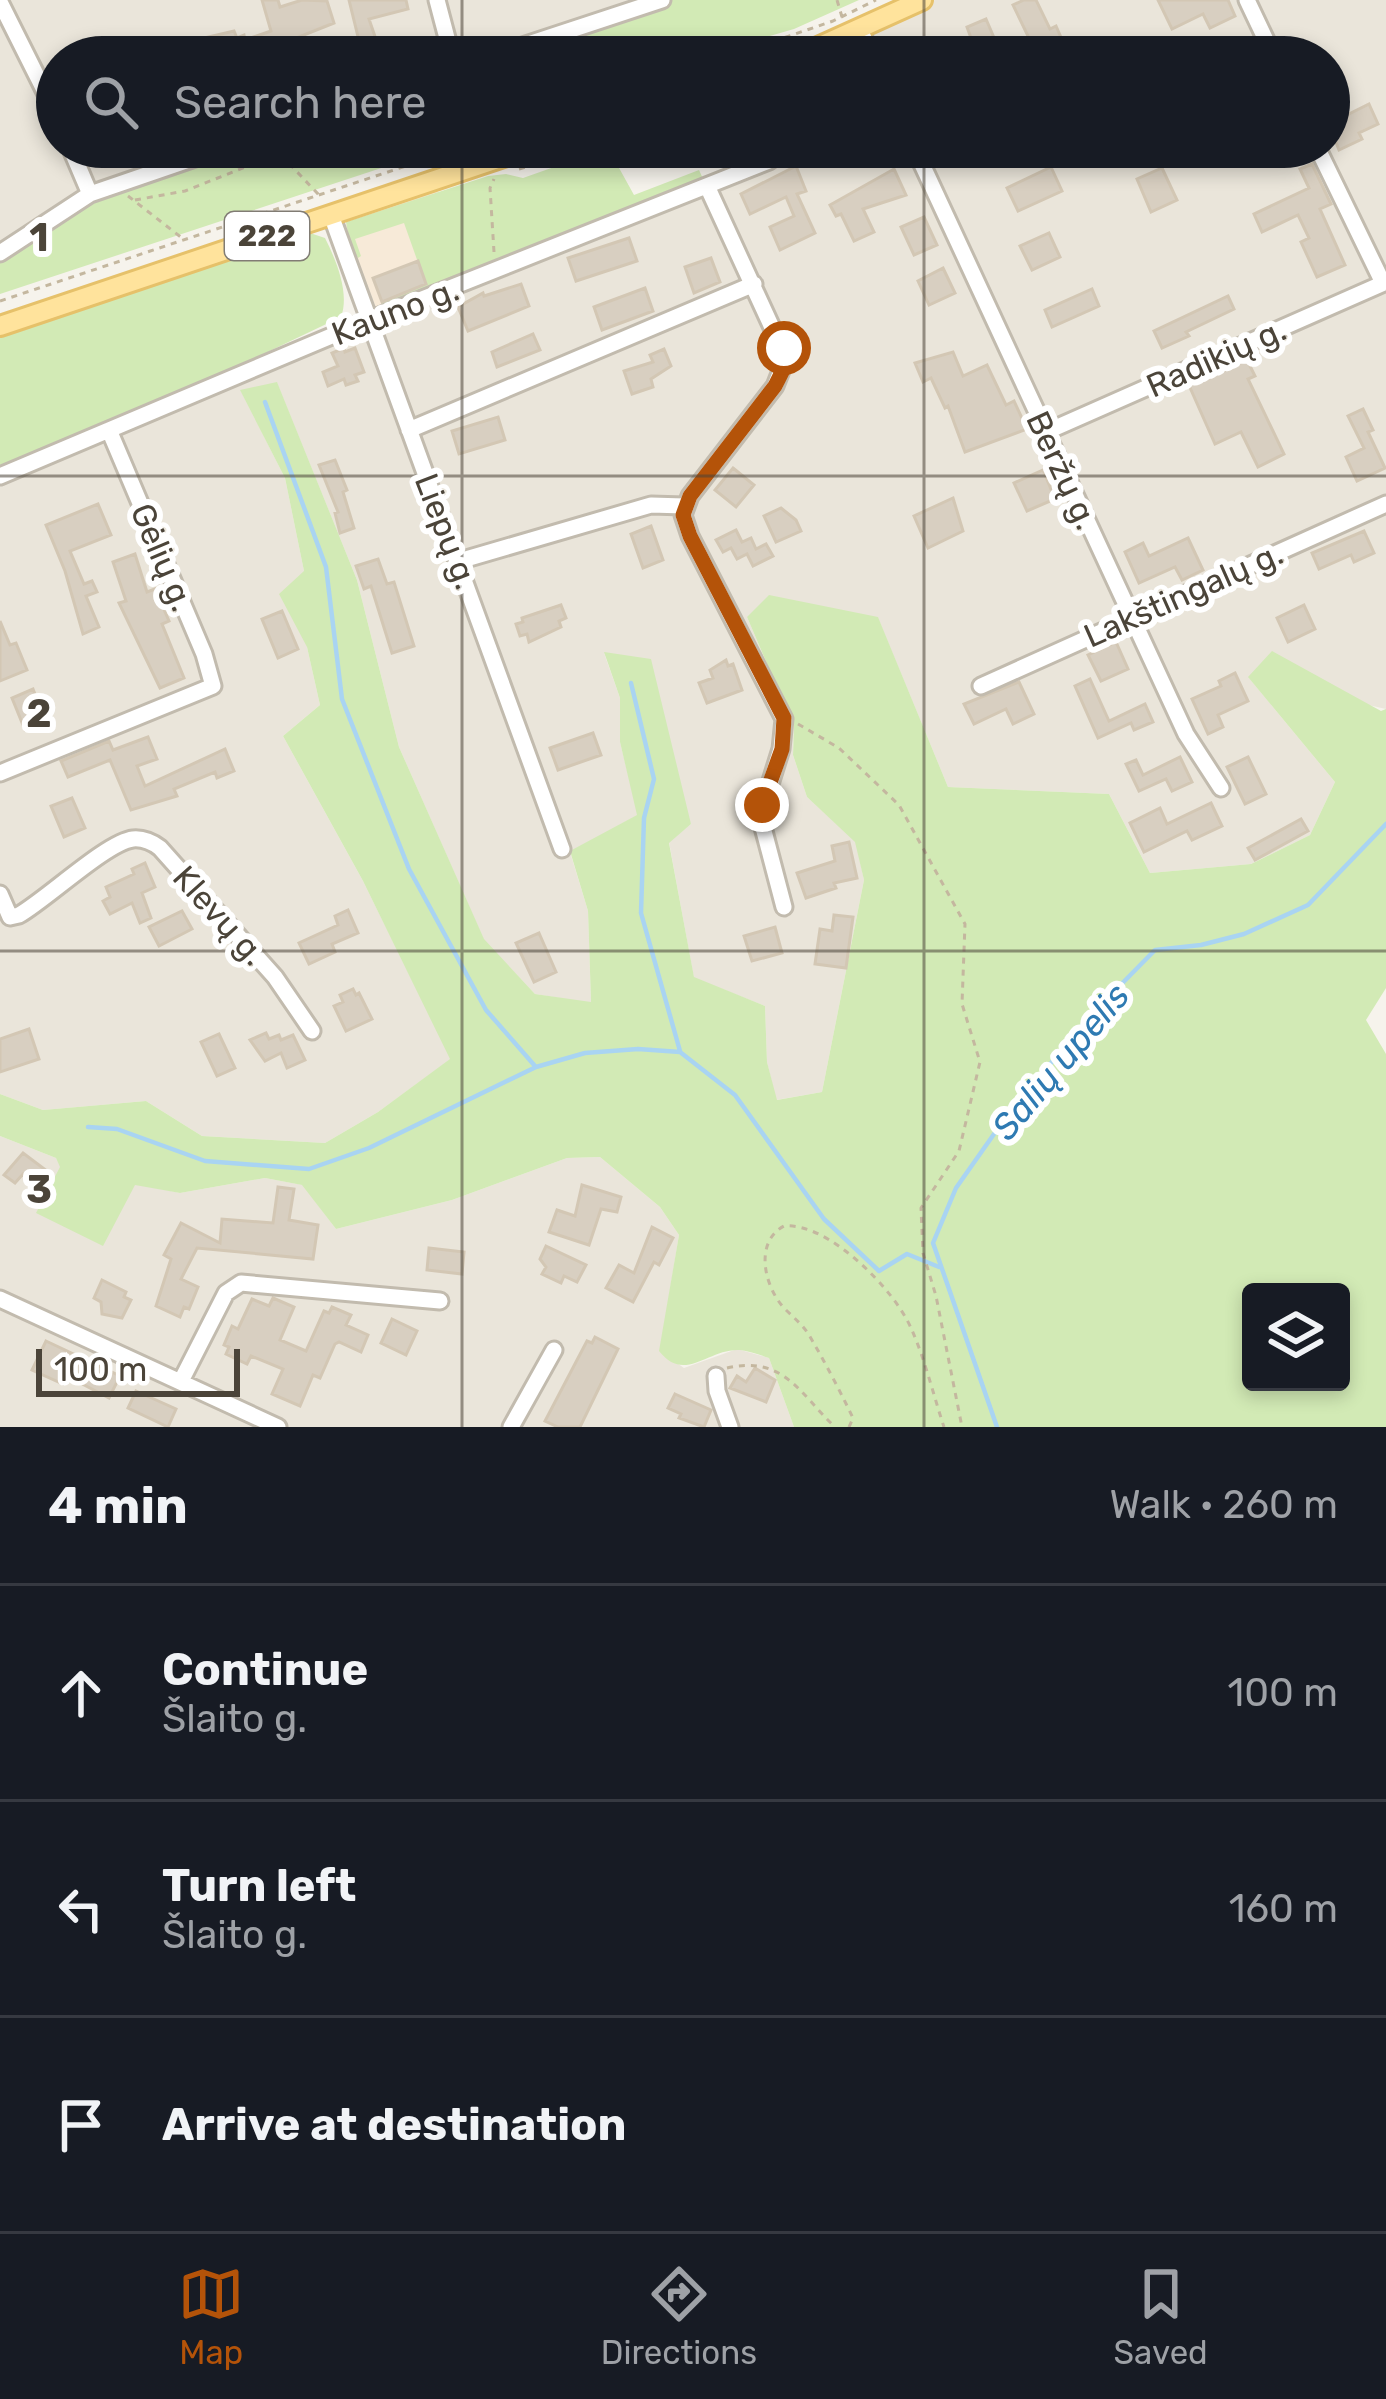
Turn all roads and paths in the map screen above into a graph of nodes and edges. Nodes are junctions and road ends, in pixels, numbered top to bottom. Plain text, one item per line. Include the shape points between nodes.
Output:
1 (437, 0) edge
2 (662, 0) edge
3 (876, 0) edge
4 (922, 0) edge
5 (1246, 0) edge
6 (0, 2) edge
7 (860, 30) junction
8 (446, 36) edge
9 (553, 36) edge
10 (789, 36) edge
11 (846, 36) edge
12 (863, 36) edge
13 (1264, 36) edge
14 (36, 74) edge
15 (79, 168) edge
16 (166, 168) edge
17 (242, 168) edge
18 (294, 168) edge
19 (400, 168) edge
20 (470, 168) edge
21 (523, 168) edge
22 (752, 168) edge
23 (924, 168) edge
24 (1327, 168) edge
25 (510, 172) dead end
26 (496, 176) dead end
27 (707, 186) junction
28 (111, 187) junction
29 (90, 194) junction
30 (319, 195) junction
31 (135, 200) junction
32 (331, 214) junction
33 (183, 238) junction
34 (0, 254) edge
35 (495, 272) junction
36 (1384, 283) edge
37 (754, 284) junction
38 (0, 301) edge
39 (367, 321) junction
40 (0, 326) edge
41 (109, 430) junction
42 (409, 430) junction
43 (1046, 433) junction
44 (0, 476) edge
45 (1386, 504) edge
46 (684, 506) junction
47 (459, 561) junction
48 (1130, 616) junction
49 (982, 686) dead end
50 (784, 718) junction
51 (0, 773) edge
52 (1221, 788) dead end
53 (562, 848) dead end
54 (0, 894) edge
55 (784, 908) dead end
56 (312, 1031) dead end
57 (0, 1299) edge
58 (440, 1301) dead end
59 (554, 1350) dead end
60 (716, 1376) joint
61 (181, 1381) junction
62 (278, 1427) edge
63 (512, 1427) edge
64 (730, 1427) edge
65 (835, 1427) edge
66 (849, 1427) edge
67 (944, 1427) edge
68 (962, 1427) edge

1 - 8 street
2 - 9 street
3 - 10 path
4 - 7 main road
5 - 13 street
6 - 14 street
7 - 11 main road
7 - 12 street
15 - 29 street
16 - 28 street
17 - 31 path
18 - 30 path
19 - 30 path
20 - 32 main road, 222
21 - 25 path
22 - 27 street, Kauno g.
23 - 43 street, Beržų g.
24 - 36 street
26 - 35 path
27 - 35 street, Kauno g.
27 - 37 street
28 - 29 street
28 - 31 path
29 - 34 street
30 - 33 path
31 - 33 path
32 - 39 street, Liepų g.
32 - 40 main road, 222
33 - 38 path
35 - 39 street, Kauno g.
36 - 43 street, Radikių g.
37 - 42 street
37 - 46 street via 786,364
39 - 41 street, Kauno g.
39 - 42 street, Liepų g.
41 - 44 street, Kauno g.
41 - 51 street, Gėlių g. via 213,686
42 - 47 street, Liepų g.
43 - 48 street, Beržų g.
45 - 48 street, Lakštingalų g.
46 - 47 street via 651,506
46 - 50 street via 684,524
47 - 53 street, Liepų g.
48 - 49 street, Lakštingalų g.
48 - 52 street, Beržų g.
50 - 55 street via 760,816
50 - 68 path via 839,748 899,805 965,924 962,1004 980,1062 959,1151 921,1208 923,1252
54 - 56 street, Klevų g. via 10,917 19,915 116,845 149,841 275,977
57 - 61 street
58 - 61 street via 241,1283 226,1293
59 - 63 street
60 - 64 street
60 - 65 path via 760,1364 805,1392
61 - 62 street
66 - 67 path via 853,1418 816,1347 768,1278 765,1251 784,1226 824,1234 886,1290 912,1329

